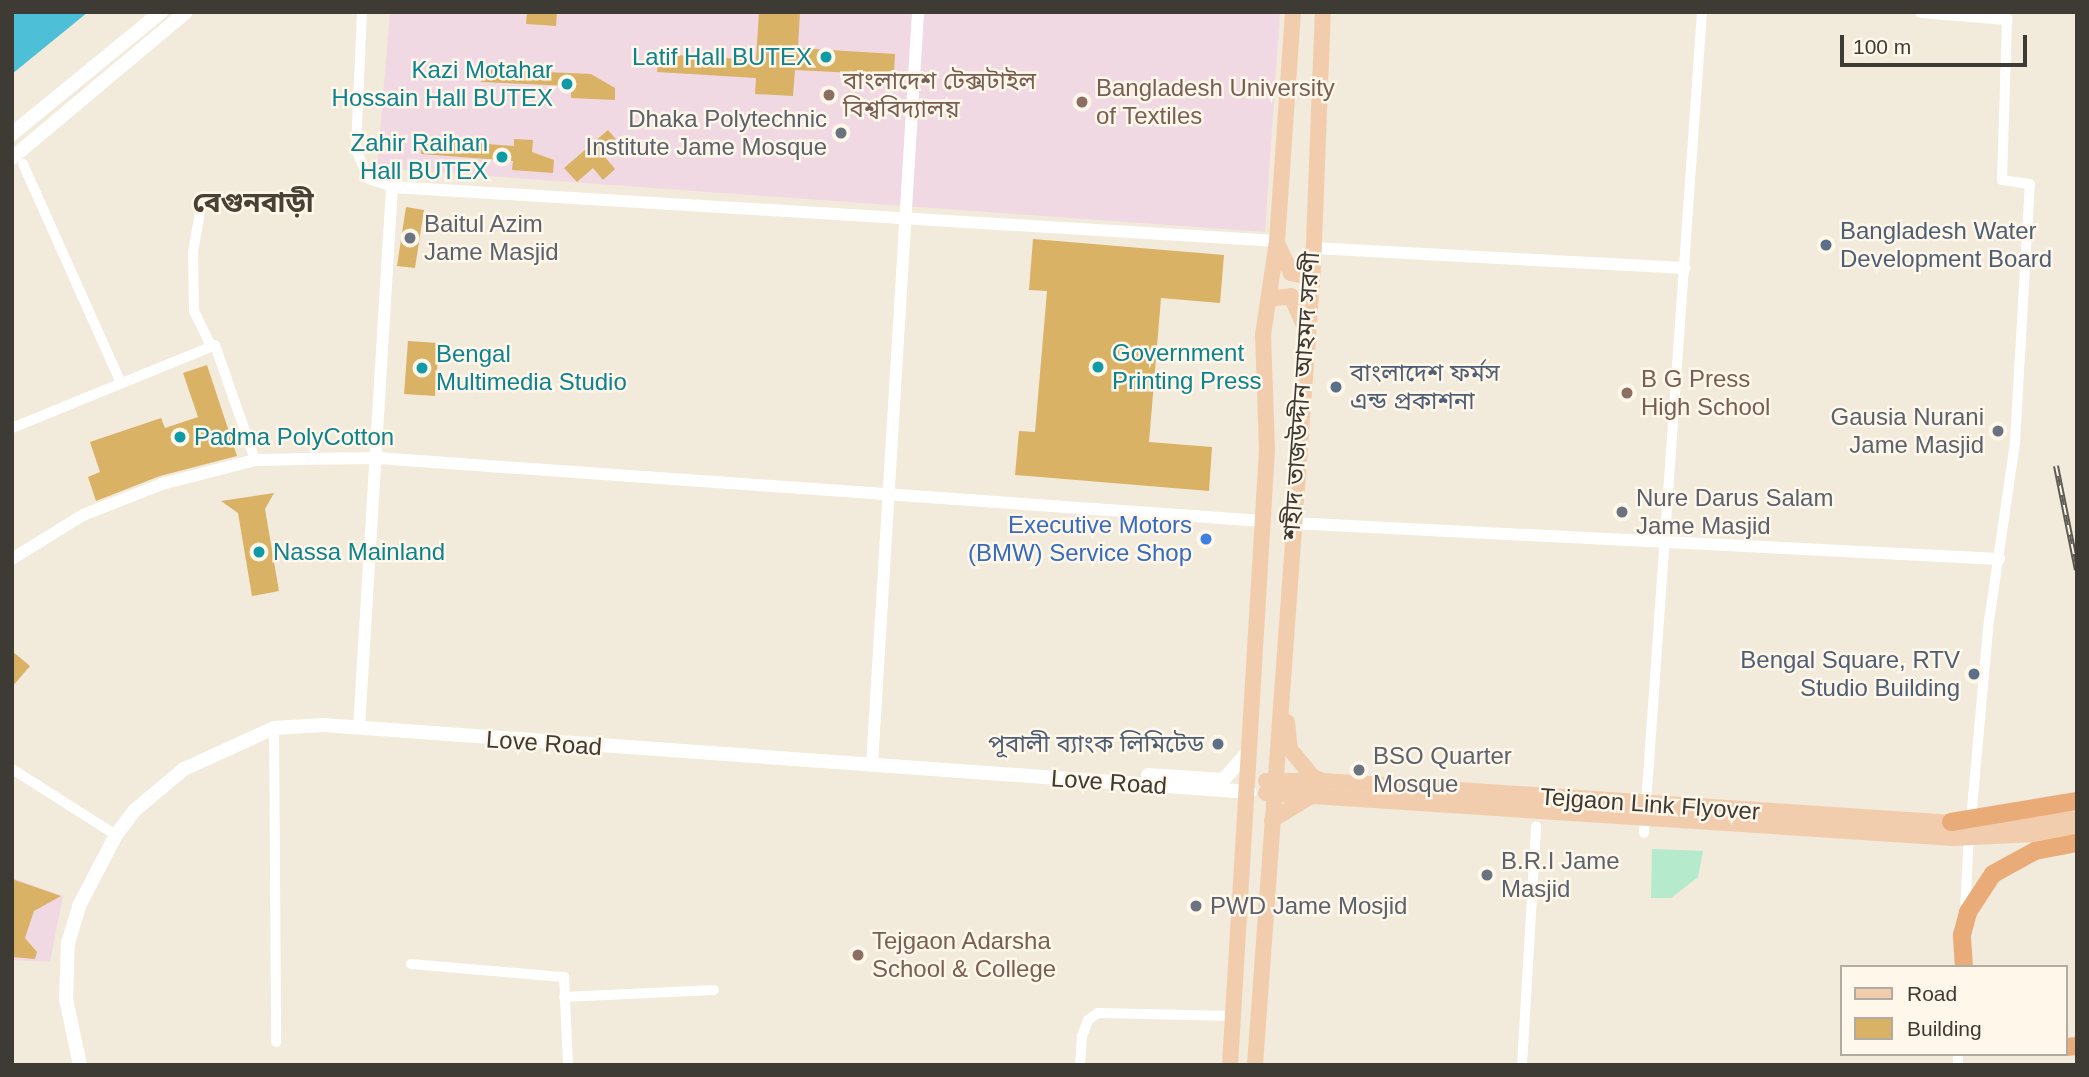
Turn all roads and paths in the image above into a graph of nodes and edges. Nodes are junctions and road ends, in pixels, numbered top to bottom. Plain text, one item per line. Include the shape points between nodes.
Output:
1 (161, 12) edge
2 (186, 12) edge
3 (362, 12) edge
4 (918, 12) edge
5 (1293, 12) edge
6 (1323, 12) edge
7 (1702, 12) edge
8 (1921, 12) edge
9 (2007, 19) joint
10 (12, 134) edge
11 (18, 160) edge
12 (392, 187) junction
13 (200, 212) dead end
14 (905, 219) junction
15 (1277, 241) junction
16 (1314, 248) junction
17 (1312, 268) junction
18 (1684, 268) junction
19 (1268, 299) junction
20 (1304, 332) junction
21 (210, 344) junction
22 (120, 381) junction
23 (12, 428) edge
24 (378, 458) junction
25 (255, 460) junction
26 (889, 495) junction
27 (1263, 521) junction
28 (1291, 523) junction
29 (1669, 540) junction
30 (12, 559) edge
31 (1999, 559) junction
32 (1282, 658) junction
33 (274, 728) junction
34 (359, 728) junction
35 (1253, 745) junction
36 (872, 765) junction
37 (12, 769) edge
38 (1110, 782) junction
39 (1274, 786) junction
40 (1322, 788) junction
41 (1250, 792) junction
42 (1419, 795) junction
43 (2077, 801) edge
44 (2077, 819) edge
45 (1272, 820) junction
46 (1951, 822) junction
47 (1536, 826) dead end
48 (2077, 832) edge
49 (1644, 833) dead end
50 (116, 835) junction
51 (2077, 843) edge
52 (411, 964) dead end
53 (1963, 965) edge
54 (1963, 965) edge
55 (1236, 980) junction
56 (1261, 981) junction
57 (713, 990) dead end
58 (565, 997) junction
59 (1233, 1016) junction
60 (276, 1042) dead end
61 (80, 1065) edge
62 (568, 1065) edge
63 (1080, 1065) edge
64 (1230, 1065) edge
65 (1255, 1065) edge
66 (1522, 1065) edge

1 - 10 main road
2 - 11 main road
3 - 12 street via 356,150 369,179
4 - 14 street
5 - 15 main road, শহীদ তাজউদ্দীন আহমদ সরণী
6 - 16 main road, শহীদ তাজউদ্দীন আহমদ সরণী
7 - 18 street
8 - 9 street
9 - 31 street via 2002,180 2030,184 2015,442
11 - 22 street
12 - 14 street
12 - 24 street via 375,408
13 - 21 street via 193,252 194,311
14 - 15 street
14 - 26 street
15 - 17 main road via 1291,273 1304,276
15 - 19 main road, শহীদ তাজউদ্দীন আহমদ সরণী
16 - 17 main road, শহীদ তাজউদ্দীন আহমদ সরণী
16 - 18 street
17 - 20 main road, শহীদ তাজউদ্দীন আহমদ সরণী
18 - 29 street
19 - 20 main road via 1291,296
19 - 27 main road, শহীদ তাজউদ্দীন আহমদ সরণী via 1263,335
20 - 28 main road, শহীদ তাজউদ্দীন আহমদ সরণী
21 - 22 street
21 - 25 street via 219,348
22 - 23 street
24 - 25 street
24 - 26 street
24 - 34 street
25 - 30 street via 105,505
26 - 27 street
26 - 36 street
27 - 35 main road, শহীদ তাজউদ্দীন আহমদ সরণী
28 - 29 street
28 - 32 main road, শহীদ তাজউদ্দীন আহমদ সরণী
29 - 31 street
29 - 49 street
31 - 53 street via 1983,683
32 - 39 main road, শহীদ তাজউদ্দীন আহমদ সরণী
32 - 40 main road via 1290,672 1290,749
33 - 34 main road, Love Road
33 - 50 main road, Love Road via 184,769 135,810
33 - 60 street
34 - 36 main road, Love Road
35 - 38 main road via 1223,780 1141,774
35 - 41 main road, শহীদ তাজউদ্দীন আহমদ সরণী
36 - 38 main road, Love Road
37 - 50 street
38 - 41 main road, Love Road
39 - 40 main road, Tejgaon Link Flyover
39 - 41 main road
39 - 45 main road, শহীদ তাজউদ্দীন আহমদ সরণী
40 - 42 main road, Tejgaon Link Flyover
40 - 45 main road
41 - 55 main road, শহীদ তাজউদ্দীন আহমদ সরণী
42 - 46 main road, Tejgaon Link Flyover
42 - 48 main road, Tejgaon Link Flyover via 1954,838
43 - 46 highway
44 - 46 main road, Tejgaon Link Flyover
45 - 56 main road, শহীদ তাজউদ্দীন আহমদ সরণী
47 - 66 street
50 - 61 main road, Love Road via 79,906 68,943 66,999
51 - 54 highway via 2035,851 1993,874 1968,912 1962,935
52 - 58 street via 564,977
55 - 56 main road
55 - 59 main road, শহীদ তাজউদ্দীন আহমদ সরণী
56 - 65 main road, শহীদ তাজউদ্দীন আহমদ সরণী
57 - 58 street
58 - 62 street
59 - 63 street via 1098,1013 1088,1020
59 - 64 main road, শহীদ তাজউদ্দীন আহমদ সরণী

